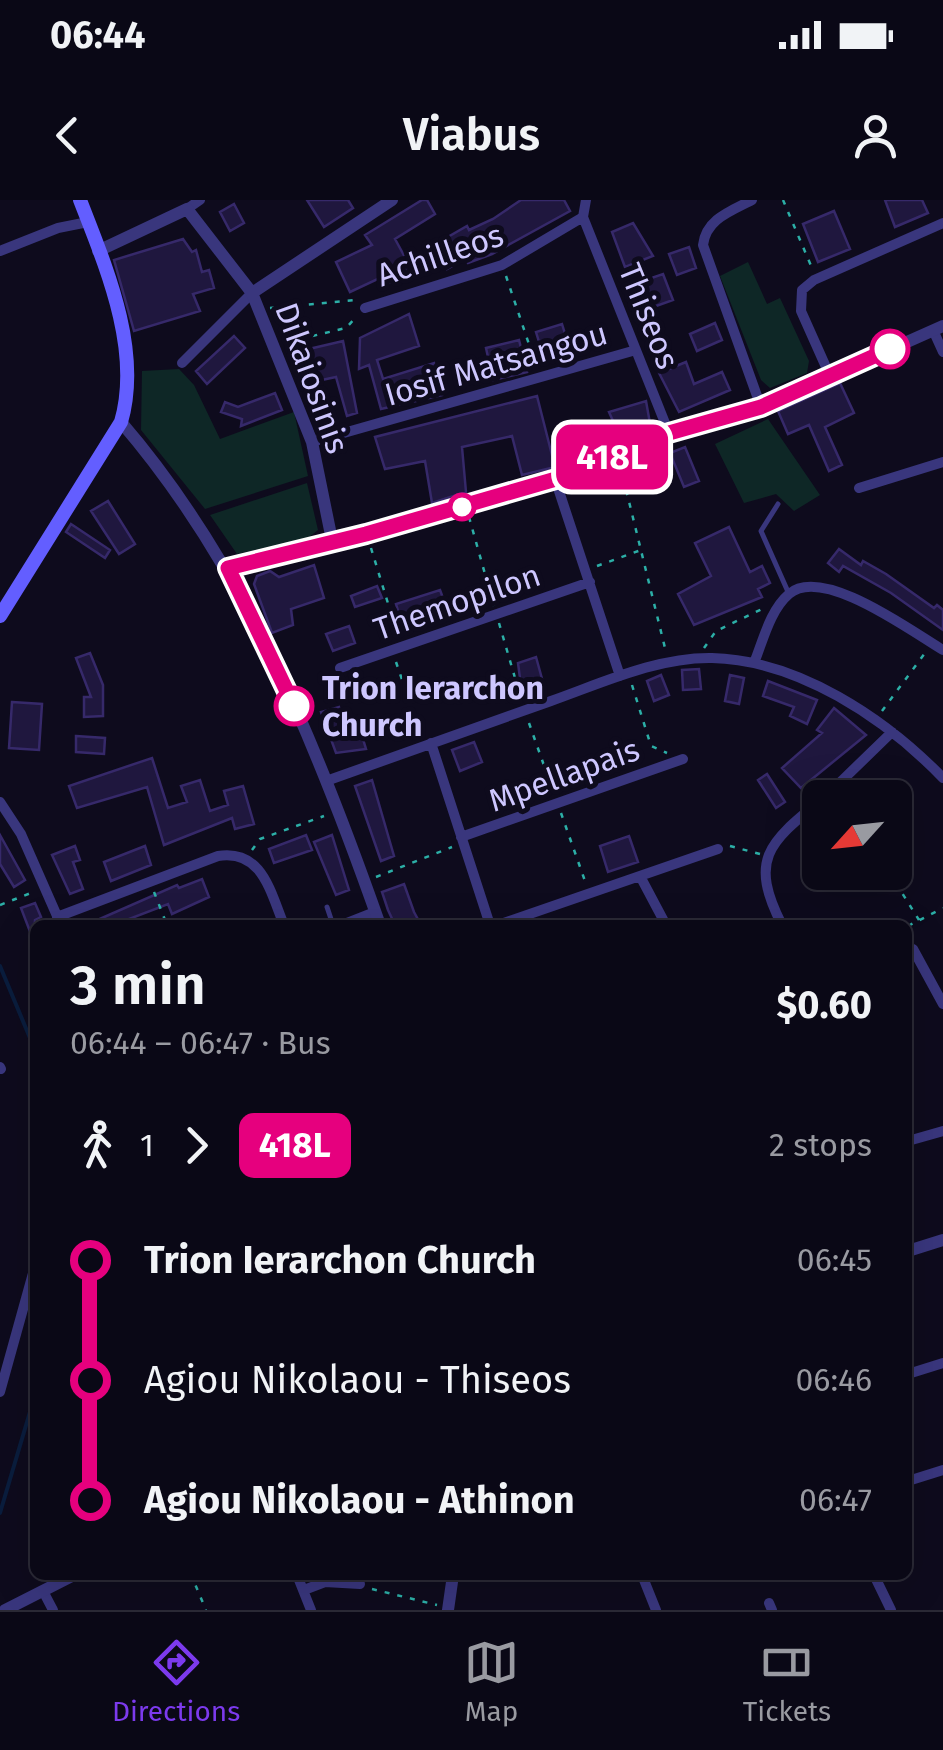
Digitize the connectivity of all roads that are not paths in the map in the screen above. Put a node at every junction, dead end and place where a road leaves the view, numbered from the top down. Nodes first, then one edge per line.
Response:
1 (80, 200) edge
2 (200, 200) edge
3 (392, 200) edge
4 (586, 200) edge
5 (752, 200) edge
6 (370, 206) edge
7 (186, 210) junction
8 (583, 217) junction
9 (88, 222) junction
10 (943, 222) edge
11 (0, 251) edge
12 (98, 251) junction
13 (252, 293) junction
14 (365, 308) road end
15 (938, 328) edge
16 (636, 350) junction
17 (943, 352) edge
18 (182, 363) dead end
19 (830, 376) junction
20 (761, 407) junction
21 (121, 422) junction
22 (669, 433) junction
23 (312, 442) junction
24 (943, 462) edge
25 (556, 479) junction
26 (859, 488) dead end
27 (778, 504) dead end
28 (332, 540) junction
29 (228, 568) junction
30 (588, 576) junction
31 (788, 595) junction
32 (0, 616) edge
33 (940, 647) edge
34 (754, 663) junction
35 (340, 668) dead end
36 (624, 675) junction
37 (892, 732) junction
38 (428, 744) junction
39 (683, 759) road end
40 (943, 778) edge
41 (329, 780) junction
42 (843, 780) edge
43 (0, 802) edge
44 (802, 816) edge
45 (462, 840) junction
46 (718, 848) road end
47 (640, 876) junction
48 (327, 908) dead end
49 (378, 919) edge
50 (59, 920) edge
51 (61, 920) edge
52 (282, 920) edge
53 (331, 920) edge
54 (488, 920) edge
55 (512, 920) edge
56 (663, 920) edge
57 (780, 920) edge
58 (913, 949) dead end
59 (943, 1004) edge
60 (943, 1131) edge
61 (912, 1140) edge
62 (943, 1240) edge
63 (912, 1250) edge
64 (30, 1284) edge
65 (943, 1363) edge
66 (912, 1373) edge
67 (0, 1392) edge
68 (943, 1470) edge
69 (912, 1481) edge
70 (64, 1580) edge
71 (299, 1580) edge
72 (452, 1580) edge
73 (644, 1580) edge
74 (876, 1580) edge
75 (360, 1584) road end
76 (304, 1590) junction
77 (43, 1591) junction
78 (448, 1609) edge
79 (5, 1610) edge
80 (53, 1610) edge
81 (311, 1610) edge
82 (656, 1610) edge
83 (891, 1610) edge

1 - 9 main road
2 - 7 street
3 - 6 street
4 - 8 street
5 - 20 street
6 - 13 street
7 - 12 street
7 - 13 street, Dikaiosinis
8 - 14 street, Achilleos
8 - 16 street, Thiseos
9 - 11 street
9 - 12 main road
10 - 19 street
12 - 21 main road
13 - 18 street
13 - 23 street, Dikaiosinis
15 - 17 street
15 - 19 street
16 - 22 street, Thiseos
16 - 23 street, Iosif Matsangou
19 - 20 street
20 - 22 street
21 - 29 street
21 - 32 main road
22 - 25 street
23 - 28 street, Dikaiosinis
24 - 26 street
25 - 28 street
25 - 30 street
27 - 31 lane
28 - 29 street
29 - 41 street
30 - 35 street, Themopilon
30 - 36 street
31 - 33 street
31 - 34 street
34 - 36 street
34 - 37 street
36 - 38 street
37 - 40 street
37 - 42 street
38 - 41 street
38 - 45 street
39 - 45 street, Mpellapais
41 - 49 street
43 - 50 street
44 - 57 street
45 - 54 street
46 - 47 street
47 - 55 street
47 - 56 street
48 - 53 lane
51 - 52 street
58 - 59 street
60 - 61 street
62 - 63 street
64 - 67 street
65 - 66 street
68 - 69 street
70 - 77 street
71 - 76 street
72 - 78 street
73 - 82 street
74 - 83 street
75 - 76 street
76 - 81 street
77 - 79 street
77 - 80 street

